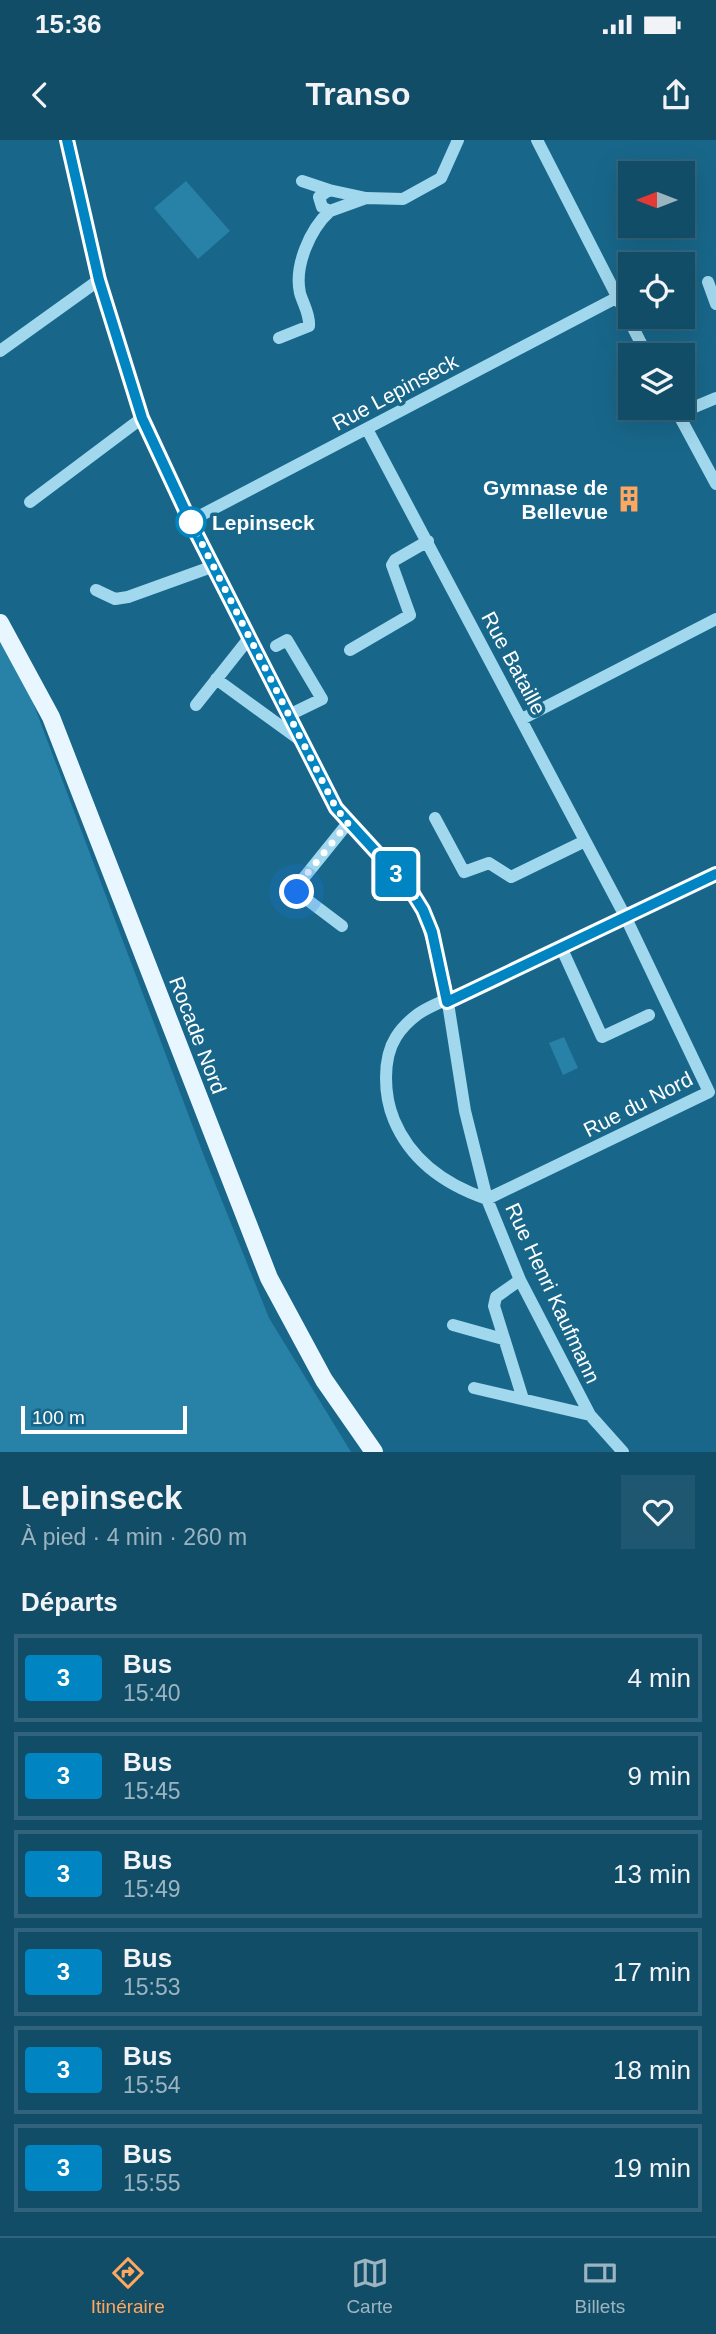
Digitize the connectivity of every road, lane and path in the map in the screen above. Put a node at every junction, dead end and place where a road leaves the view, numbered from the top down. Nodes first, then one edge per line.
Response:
1 (67, 140) edge
2 (457, 140) edge
3 (537, 140) edge
4 (302, 181) dead end
5 (329, 190) junction
6 (366, 198) junction
7 (330, 211) junction
8 (99, 280) junction
9 (708, 282) dead end
10 (618, 297) joint
11 (716, 304) edge
12 (279, 338) dead end
13 (0, 351) edge
14 (716, 398) edge
15 (695, 405) edge
16 (142, 418) junction
17 (681, 420) edge
18 (368, 429) junction
19 (716, 484) edge
20 (30, 502) dead end
21 (190, 521) junction
22 (428, 541) junction
23 (214, 566) junction
24 (96, 590) dead end
25 (716, 618) edge
26 (0, 623) edge
27 (250, 637) junction
28 (276, 646) dead end
29 (350, 650) dead end
30 (216, 679) junction
31 (196, 705) dead end
32 (289, 715) junction
33 (522, 719) junction
34 (303, 743) junction
35 (435, 818) dead end
36 (348, 823) junction
37 (585, 841) junction
38 (716, 874) edge
39 (625, 916) junction
40 (342, 926) dead end
41 (561, 947) junction
42 (447, 1002) junction
43 (649, 1015) dead end
44 (487, 1199) junction
45 (520, 1280) junction
46 (453, 1325) dead end
47 (503, 1339) junction
48 (474, 1388) dead end
49 (523, 1399) junction
50 (590, 1415) junction
51 (374, 1452) edge
52 (623, 1452) edge

1 - 8 street, Rue Henri Kaufmann
2 - 6 street
3 - 10 street
4 - 5 street
5 - 6 street
5 - 7 street
6 - 7 street
7 - 12 street
8 - 13 street
8 - 16 street, Rue Henri Kaufmann
9 - 11 street
10 - 18 street, Rue Lepinseck
14 - 15 street
16 - 20 street
16 - 21 street, Rue Henri Kaufmann
17 - 19 street
18 - 21 street, Rue Lepinseck
18 - 22 street, Rue Bataille
21 - 23 street, Rue Henri Kaufmann
22 - 29 street
22 - 33 street, Rue Bataille
23 - 24 street
23 - 27 street, Rue Henri Kaufmann
25 - 33 street
26 - 51 main road, Rocade Nord
27 - 30 street
27 - 32 street, Rue Henri Kaufmann
28 - 32 street
30 - 31 street
30 - 34 street
32 - 34 street, Rue Henri Kaufmann
33 - 37 street, Rue Bataille
34 - 36 street, Rue Henri Kaufmann
35 - 37 street
36 - 40 street
36 - 42 street, Rue Henri Kaufmann
37 - 39 street, Rue Bataille
38 - 39 street
39 - 41 street
39 - 44 street, Rue du Nord
41 - 42 street
41 - 43 street
42 - 44 street, Rue Henri Kaufmann
42 - 44 street
44 - 45 street, Rue Henri Kaufmann
45 - 47 street
45 - 50 street, Rue Henri Kaufmann
46 - 47 street
47 - 49 street
48 - 49 street
49 - 50 street
50 - 52 street, Rue Henri Kaufmann

